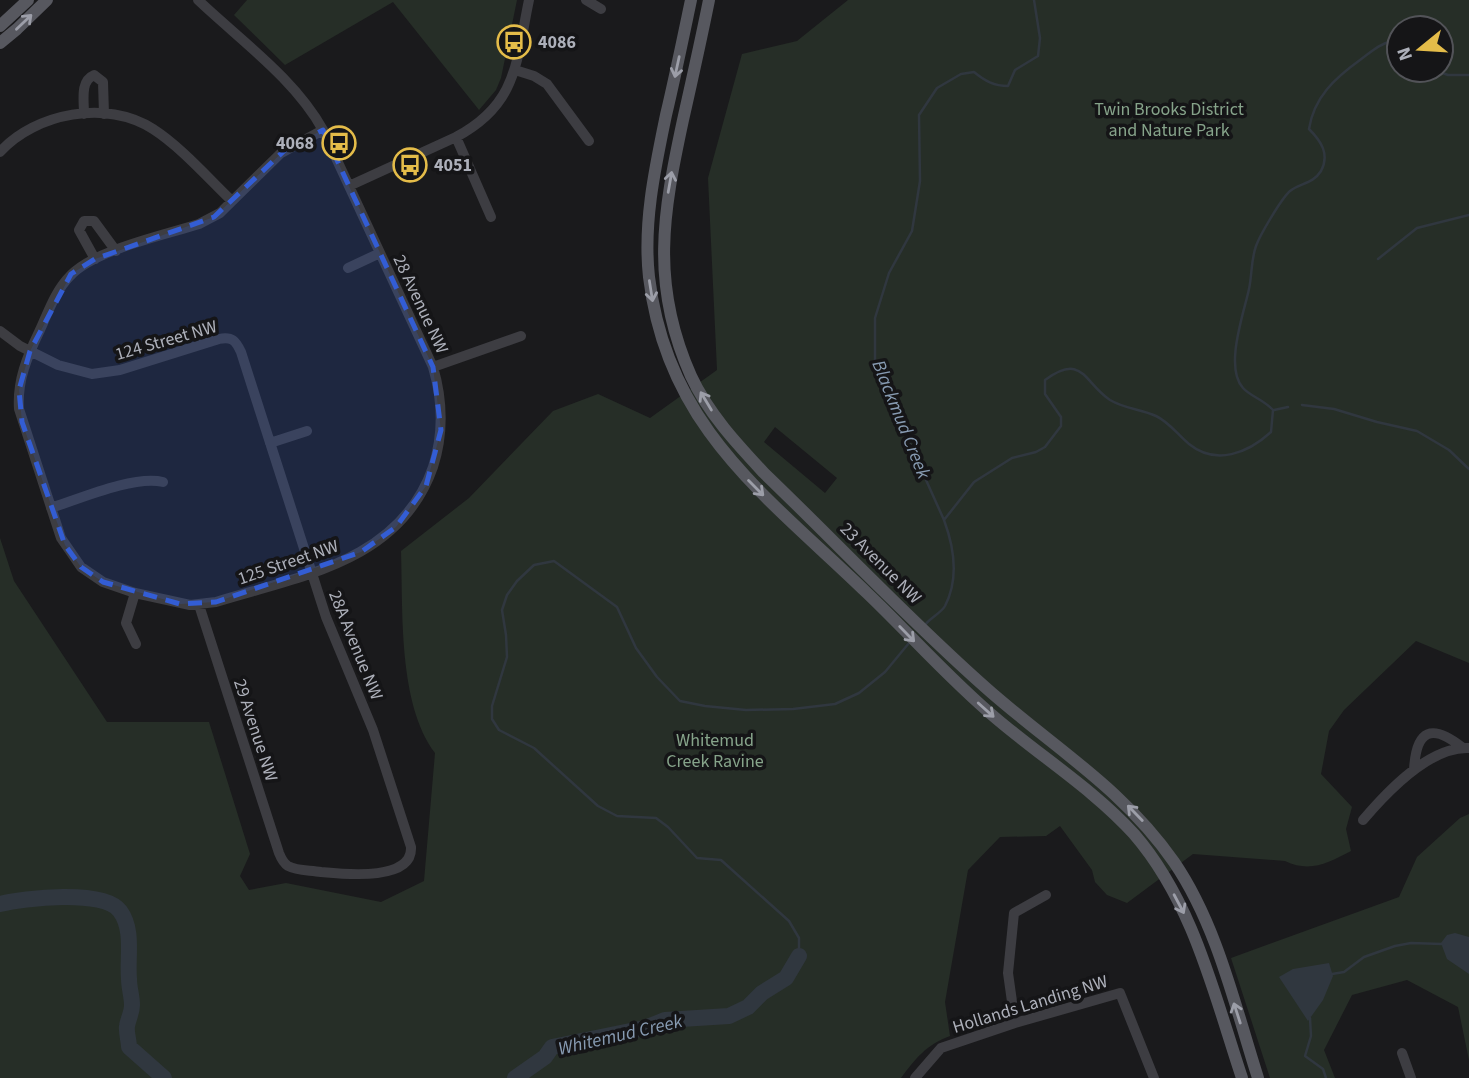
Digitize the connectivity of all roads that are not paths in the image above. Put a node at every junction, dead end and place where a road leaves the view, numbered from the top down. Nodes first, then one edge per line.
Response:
1 (28, 0) edge
2 (47, 0) edge
3 (198, 0) edge
4 (529, 0) edge
5 (586, 0) edge
6 (691, 0) edge
7 (709, 0) edge
8 (601, 9) dead end
9 (0, 26) edge
10 (0, 43) edge
11 (515, 70) junction
12 (84, 114) junction
13 (104, 114) junction
14 (323, 130) junction
15 (456, 137) junction
16 (589, 141) dead end
17 (0, 152) edge
18 (349, 186) junction
19 (232, 201) junction
20 (491, 216) dead end
21 (116, 251) junction
22 (380, 253) junction
23 (95, 258) junction
24 (348, 268) dead end
25 (0, 331) edge
26 (521, 336) dead end
27 (232, 339) joint
28 (30, 351) junction
29 (433, 367) junction
30 (441, 430) joint
31 (307, 431) dead end
32 (270, 443) junction
33 (163, 482) dead end
34 (51, 509) junction
35 (312, 572) junction
36 (135, 593) junction
37 (882, 598) junction
38 (199, 606) junction
39 (136, 644) dead end
40 (1466, 748) edge
41 (1414, 770) junction
42 (1363, 820) dead end
43 (285, 863) joint
44 (1046, 895) dead end
45 (1015, 1023) junction
46 (1402, 1053) dead end
47 (915, 1078) edge
48 (1154, 1078) edge
49 (1242, 1078) edge
50 (1258, 1078) edge
51 (1411, 1078) edge

1 - 9 main road
10 -> 2 main road
3 - 14 street, 28 Avenue NW
4 - 11 street
5 - 8 street
6 -> 37 main road, 23 Avenue NW
37 -> 7 main road, 23 Avenue NW
11 - 15 street
11 - 16 street
12 - 13 street
12 - 13 street
12 - 17 street
13 - 19 street
14 - 18 street, 28 Avenue NW
14 - 19 street
15 - 18 street
15 - 20 street
18 - 22 street, 28 Avenue NW
19 - 21 street
21 - 23 street
21 - 23 street
22 - 24 street, 28 Avenue NW
22 - 29 street, 28 Avenue NW
23 - 28 street
25 - 28 street, 124 Street NW
26 - 29 street, 28 Avenue NW
27 - 28 street, 124 Street NW
27 - 32 street, 28A Avenue NW
28 - 34 street
29 - 30 street, 28 Avenue NW
30 - 35 street, 125 Street NW
31 - 32 street
32 - 35 street, 28A Avenue NW
33 - 34 street
34 - 36 street, 125 Street NW
35 - 38 street, 125 Street NW
35 - 43 street, 28A Avenue NW
36 - 38 street, 125 Street NW
36 - 39 street
37 -> 49 main road, 23 Avenue NW
50 -> 37 main road, 23 Avenue NW
38 - 43 street, 29 Avenue NW
40 - 41 street
40 - 41 street
41 - 42 street
44 - 45 street
45 - 47 street, Hollands Landing NW
45 - 48 street, Hollands Landing NW
46 - 51 street

